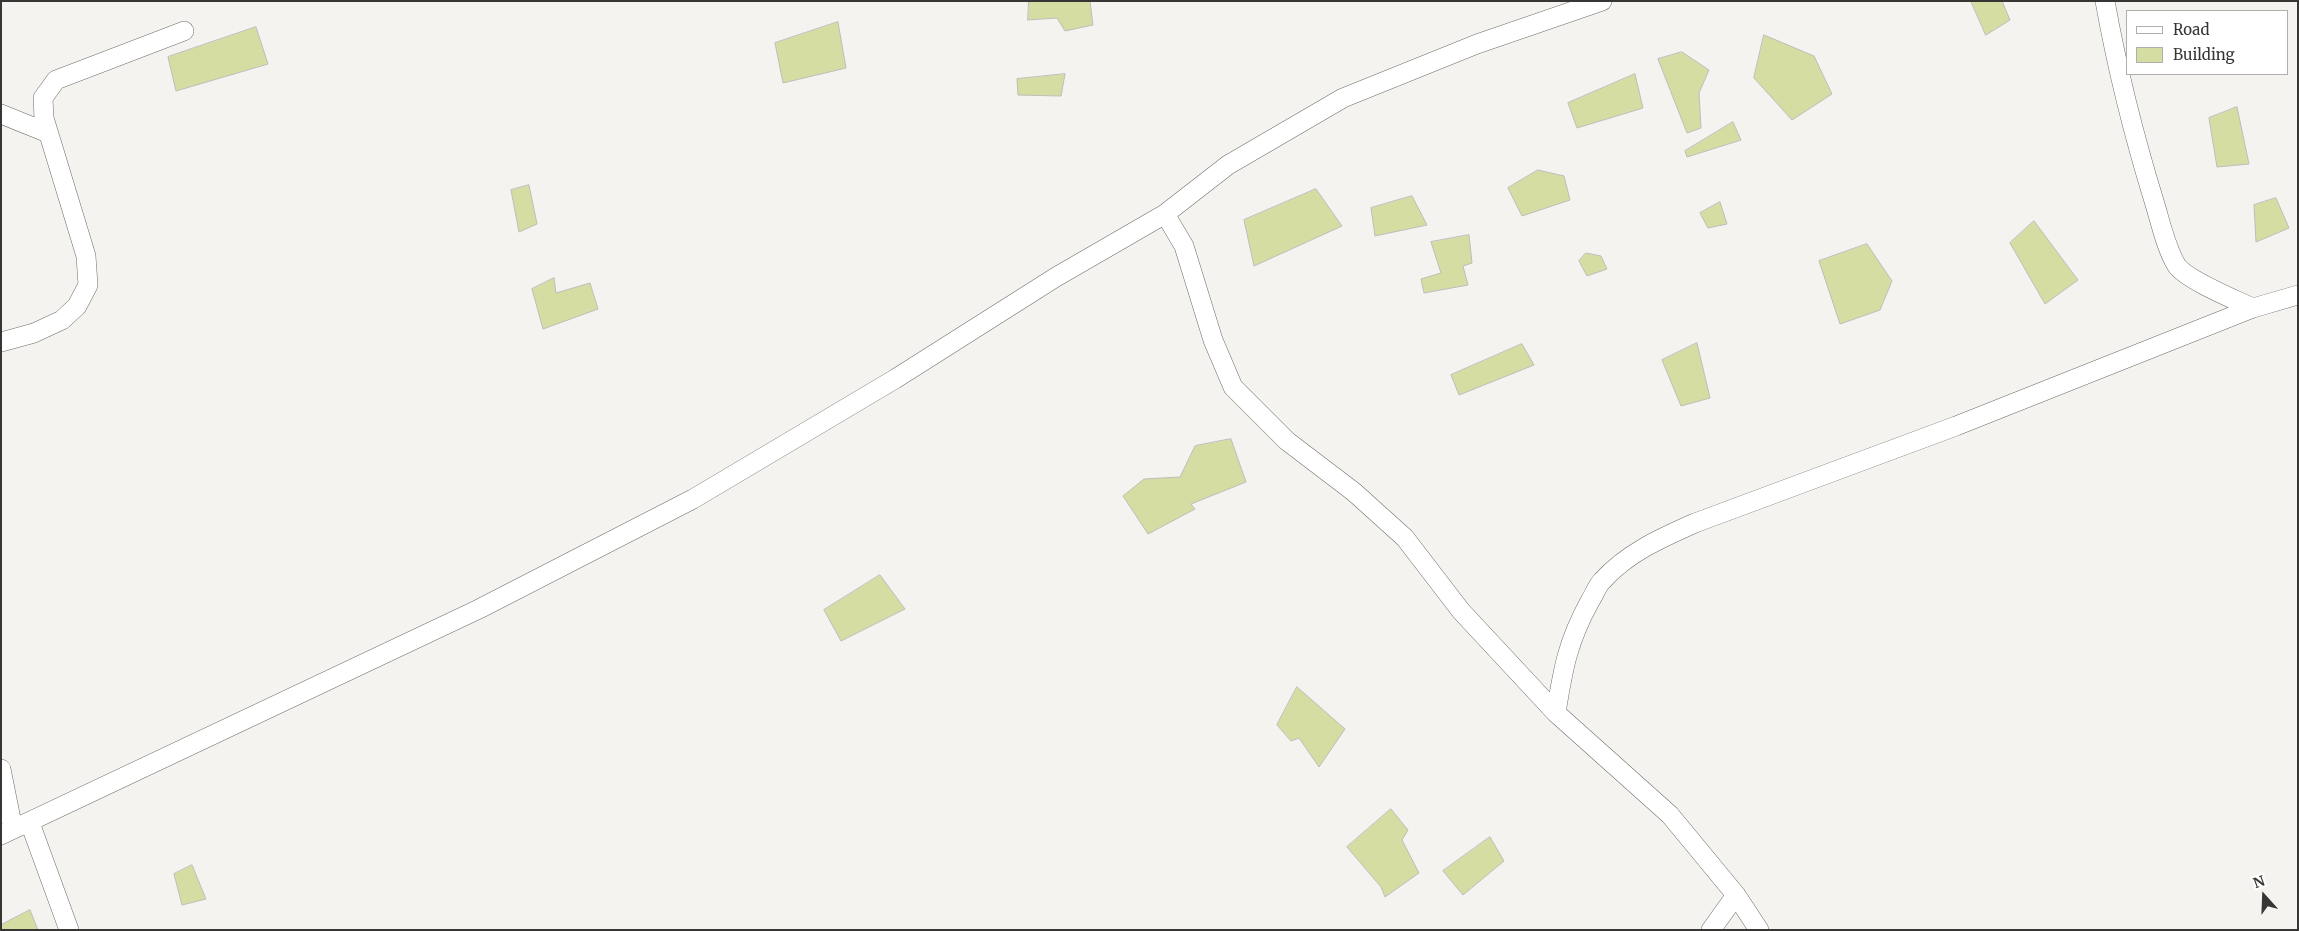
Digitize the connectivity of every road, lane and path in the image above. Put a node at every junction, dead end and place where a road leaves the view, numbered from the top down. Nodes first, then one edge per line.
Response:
1 (1602, 1) edge
2 (2106, 1) edge
3 (184, 31) dead end
4 (1, 114) edge
5 (48, 132) junction
6 (1165, 214) junction
7 (2298, 296) edge
8 (2253, 308) junction
9 (1, 342) edge
10 (1556, 713) junction
11 (1, 769) edge
12 (15, 829) edge
13 (1736, 895) junction
14 (69, 930) edge
15 (1711, 930) edge
16 (1759, 930) edge

1 - 6 street
2 - 8 street
3 - 5 street
4 - 5 street
5 - 9 street
6 - 10 street
6 - 12 street
7 - 8 street
8 - 10 street
10 - 13 street
11 - 12 street
12 - 14 street
13 - 15 street
13 - 16 street

